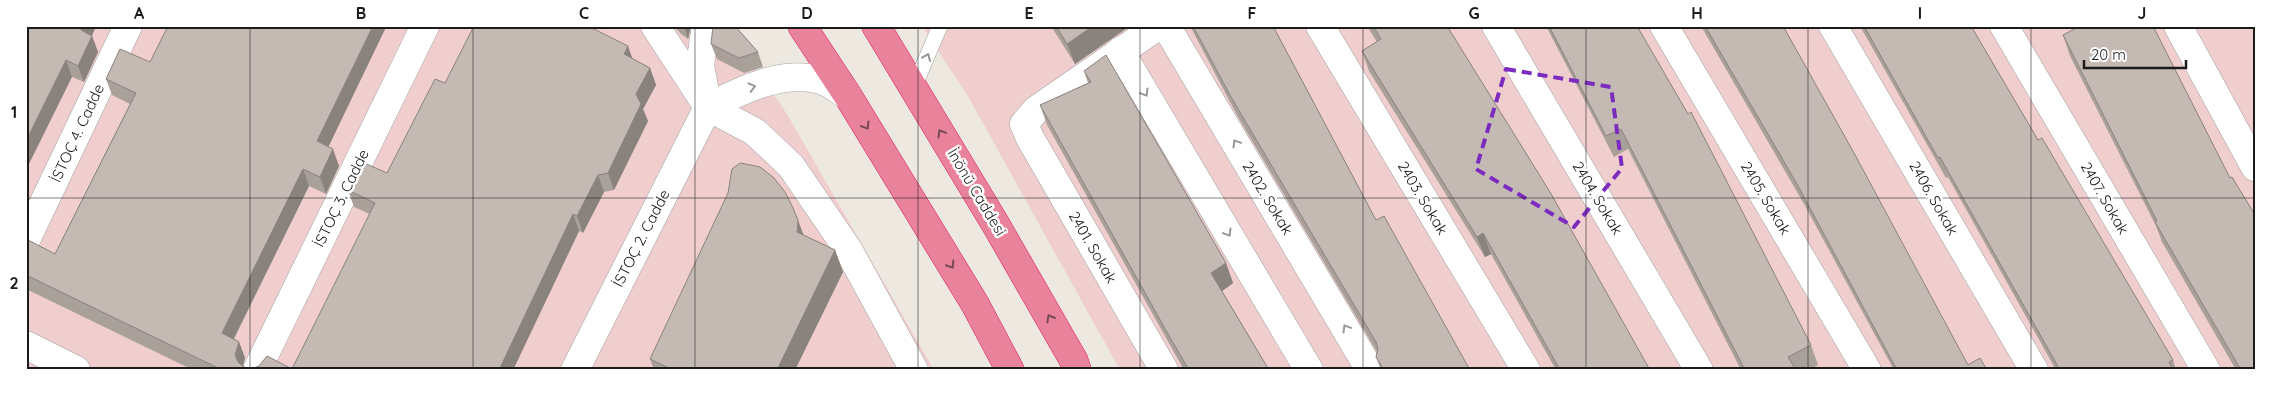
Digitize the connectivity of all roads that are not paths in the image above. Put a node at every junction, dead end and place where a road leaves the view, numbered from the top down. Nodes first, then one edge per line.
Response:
1 (128, 26) edge
2 (425, 26) edge
3 (654, 26) edge
4 (706, 26) edge
5 (802, 26) edge
6 (876, 26) edge
7 (940, 26) edge
8 (1158, 26) edge
9 (1166, 26) edge
10 (1320, 26) edge
11 (1496, 26) edge
12 (1664, 26) edge
13 (1833, 26) edge
14 (2004, 26) edge
15 (2178, 26) edge
16 (1120, 51) junction
17 (914, 87) junction
18 (848, 96) junction
19 (708, 106) junction
20 (2255, 167) edge
21 (26, 240) edge
22 (26, 345) edge
23 (1078, 367) edge
24 (76, 370) edge
25 (257, 370) edge
26 (575, 370) edge
27 (914, 370) edge
28 (1010, 370) edge
29 (1164, 370) edge
30 (1309, 370) edge
31 (1370, 370) edge
32 (1526, 370) edge
33 (1699, 370) edge
34 (1867, 370) edge
35 (2034, 370) edge
36 (2206, 370) edge

1 - 21 street, İSTOÇ 4. Cadde
2 - 25 street, İSTOÇ 3. Cadde
3 - 19 street
4 - 19 street
5 - 18 highway
6 - 17 highway, İnönü Caddesi
17 -> 7 lane
8 - 16 street
31 -> 9 street, 2402. Sokak
10 - 32 street, 2403. Sokak
11 - 33 street, 2404. Sokak
12 - 34 street, 2405. Sokak
13 - 35 street, 2406. Sokak
14 - 36 street, 2407. Sokak
15 - 20 street
16 - 29 street, 2401. Sokak
16 -> 30 street
23 -> 17 highway, İnönü Caddesi
19 -> 18 street
18 -> 28 highway
19 - 26 street, İSTOÇ 2. Cadde
19 - 27 street
22 - 24 street

